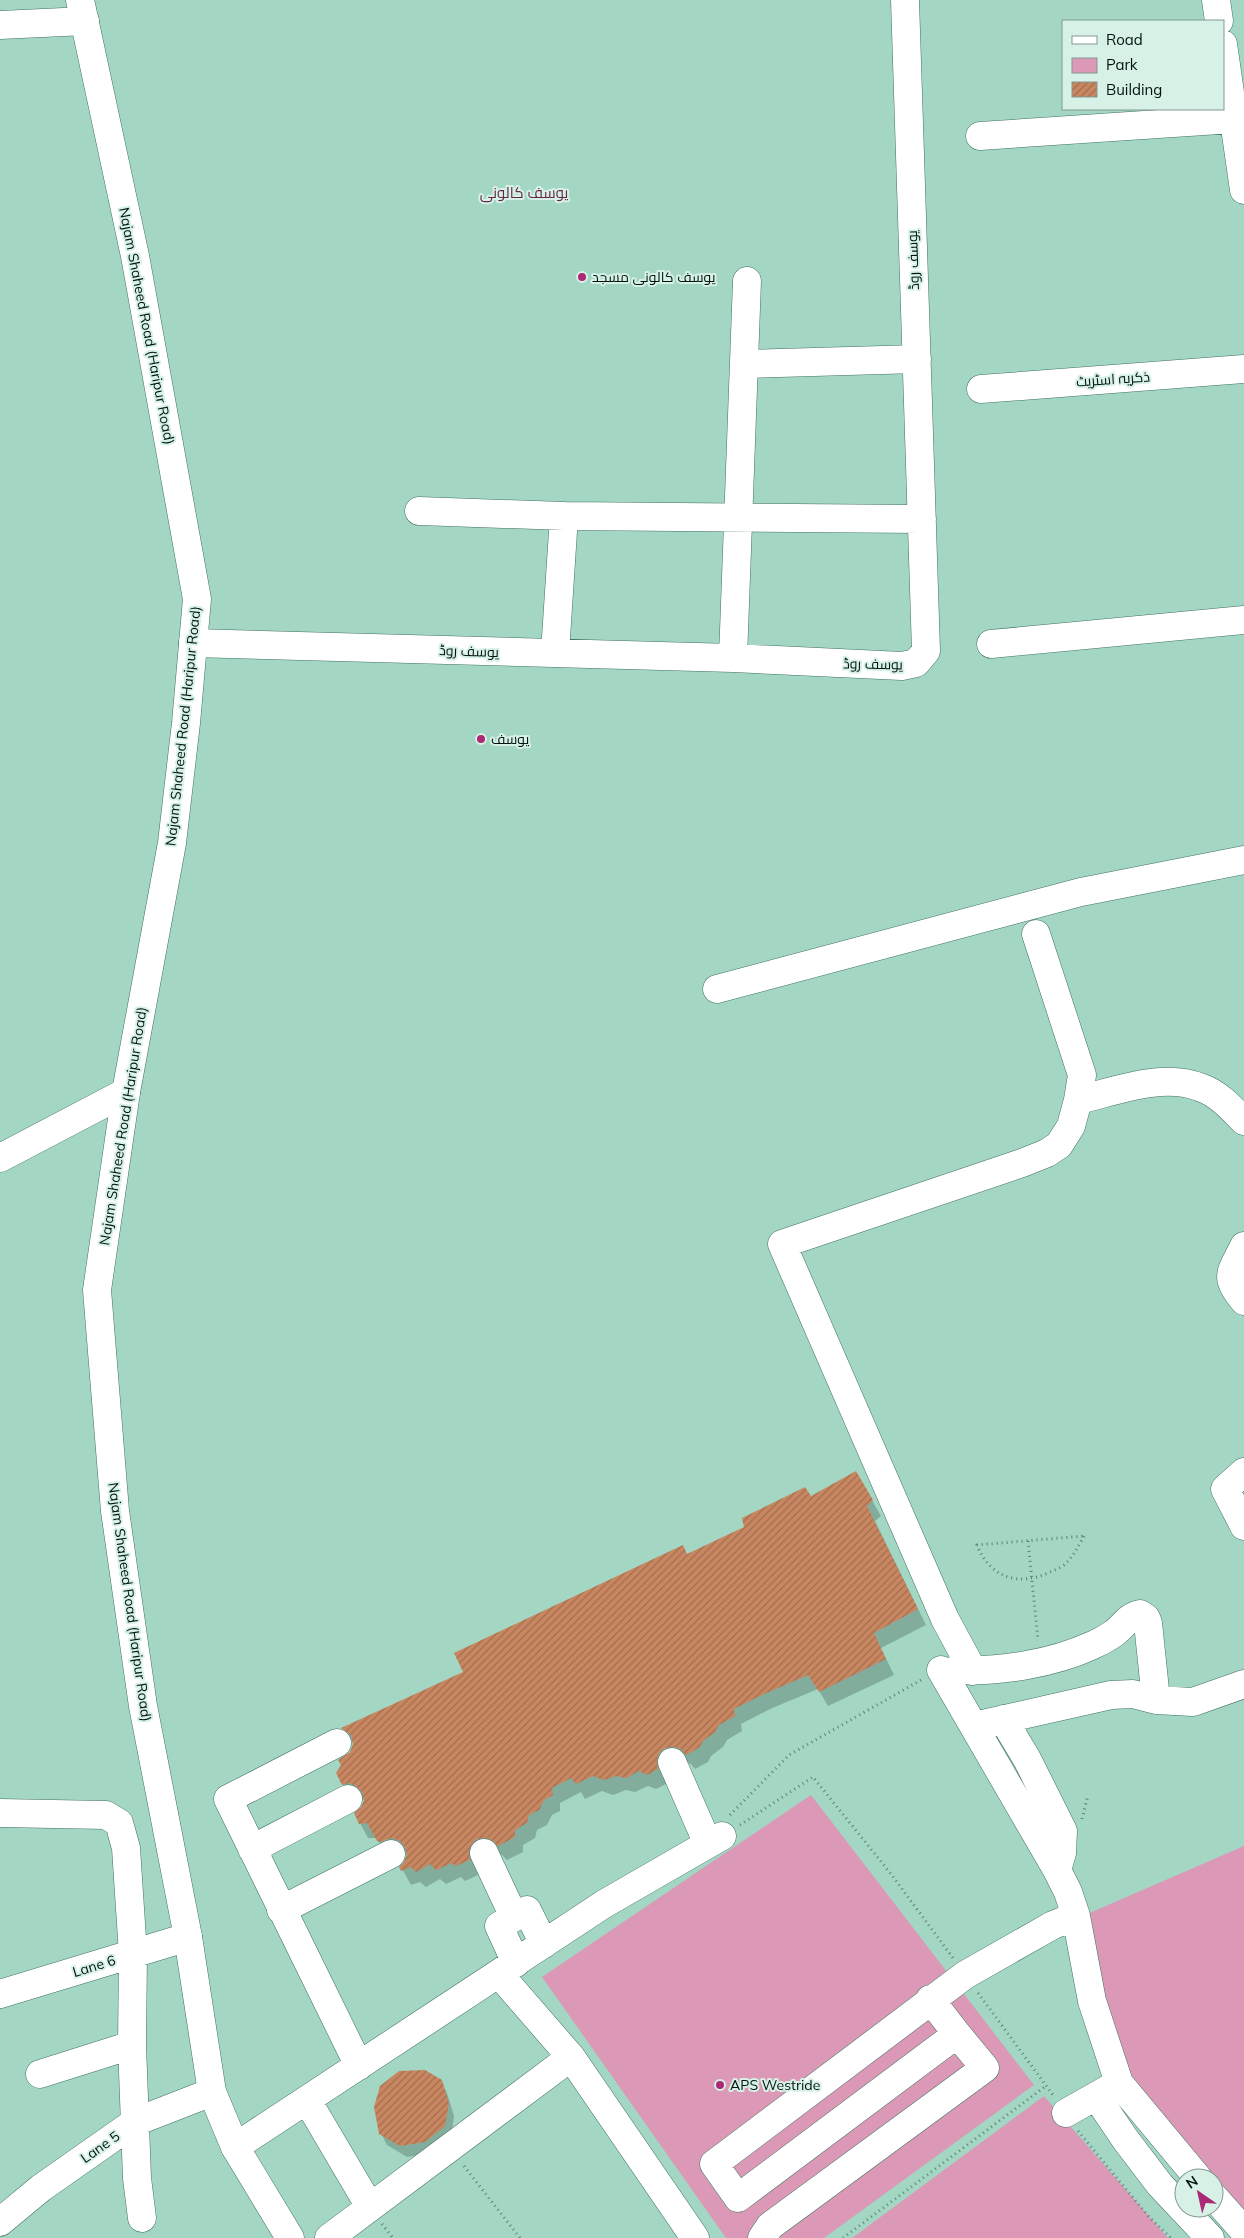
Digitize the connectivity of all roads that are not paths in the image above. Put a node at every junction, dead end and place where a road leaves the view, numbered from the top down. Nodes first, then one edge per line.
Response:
1 (905, 0) edge
2 (1216, 0) edge
3 (82, 10) edge
4 (1219, 20) edge
5 (0, 25) edge
6 (1224, 51) edge
7 (1234, 119) junction
8 (980, 136) dead end
9 (1244, 190) edge
10 (747, 281) dead end
11 (917, 359) junction
12 (744, 364) junction
13 (1244, 369) edge
14 (981, 389) dead end
15 (419, 510) dead end
16 (564, 516) junction
17 (738, 518) junction
18 (922, 519) junction
19 (1244, 620) edge
20 (193, 643) junction
21 (991, 644) dead end
22 (555, 653) junction
23 (733, 658) junction
24 (1244, 860) edge
25 (1036, 934) dead end
26 (717, 989) dead end
27 (126, 1092) junction
28 (1078, 1100) junction
29 (1244, 1122) edge
30 (0, 1158) edge
31 (1244, 1246) edge
32 (1244, 1301) edge
33 (1244, 1472) edge
34 (1244, 1526) edge
35 (973, 1671) junction
36 (1244, 1684) edge
37 (1156, 1700) junction
38 (1003, 1719) junction
39 (974, 1726) junction
40 (337, 1743) dead end
41 (672, 1762) dead end
42 (348, 1800) dead end
43 (1, 1811) edge
44 (252, 1849) junction
45 (484, 1853) dead end
46 (391, 1854) dead end
47 (1057, 1870) junction
48 (281, 1910) junction
49 (1076, 1916) junction
50 (514, 1917) junction
51 (188, 1937) junction
52 (544, 1944) junction
53 (133, 1954) junction
54 (508, 1968) junction
55 (0, 1994) edge
56 (930, 1999) junction
57 (957, 2034) junction
58 (132, 2045) junction
59 (571, 2057) junction
60 (359, 2066) junction
61 (40, 2074) dead end
62 (1119, 2082) junction
63 (212, 2092) junction
64 (1096, 2096) junction
65 (307, 2100) junction
66 (1066, 2113) dead end
67 (135, 2122) junction
68 (235, 2148) junction
69 (1190, 2168) edge
70 (738, 2198) junction
71 (370, 2207) junction
72 (1224, 2208) edge
73 (142, 2218) dead end
74 (0, 2222) edge
75 (1244, 2231) edge
76 (282, 2235) edge
77 (764, 2235) edge
78 (329, 2238) edge
79 (695, 2238) edge
80 (1210, 2238) edge

1 - 11 street, یوسف روڈ
2 - 4 street
3 - 5 street
3 - 20 street, Najam Shaheed Road (Haripur Road)
6 - 7 street
7 - 8 street
7 - 9 street
10 - 12 street
11 - 12 street
11 - 18 street, یوسف روڈ
12 - 17 street
13 - 14 street, ذکریہ اسٹریٹ
15 - 16 street
16 - 17 street
16 - 22 street
17 - 18 street
17 - 23 street
18 - 23 street, یوسف روڈ
19 - 21 street
20 - 22 street, یوسف روڈ
20 - 27 street, Najam Shaheed Road (Haripur Road)
22 - 23 street, یوسف روڈ
24 - 26 street
25 - 28 street
27 - 30 street
27 - 51 street, Najam Shaheed Road (Haripur Road)
28 - 29 street
28 - 35 street
31 - 32 street
33 - 34 street
35 - 37 street
35 - 39 street
36 - 37 street
37 - 38 street
38 - 39 street
38 - 47 street
39 - 47 street
40 - 44 street
41 - 52 street
42 - 44 street
43 - 53 street
44 - 48 street
45 - 50 street
46 - 48 street
47 - 49 street
48 - 60 street
49 - 56 street
49 - 62 street
50 - 52 street
50 - 54 street
51 - 53 street, Lane 6
51 - 63 street, Najam Shaheed Road (Haripur Road)
52 - 54 street
53 - 55 street, Lane 6
53 - 58 street
54 - 59 street
54 - 60 street
56 - 57 street
56 - 70 street
57 - 70 street
57 - 77 street
58 - 61 street
58 - 67 street
59 - 71 street
59 - 79 street
60 - 65 street
62 - 64 street
62 - 69 street
63 - 67 street, Lane 5
63 - 68 street, Najam Shaheed Road (Haripur Road)
64 - 66 street
64 - 80 street
65 - 68 street
65 - 71 street
67 - 73 street
67 - 74 street, Lane 5
68 - 76 street, Najam Shaheed Road (Haripur Road)
70 - 77 street
71 - 78 street
72 - 75 street

